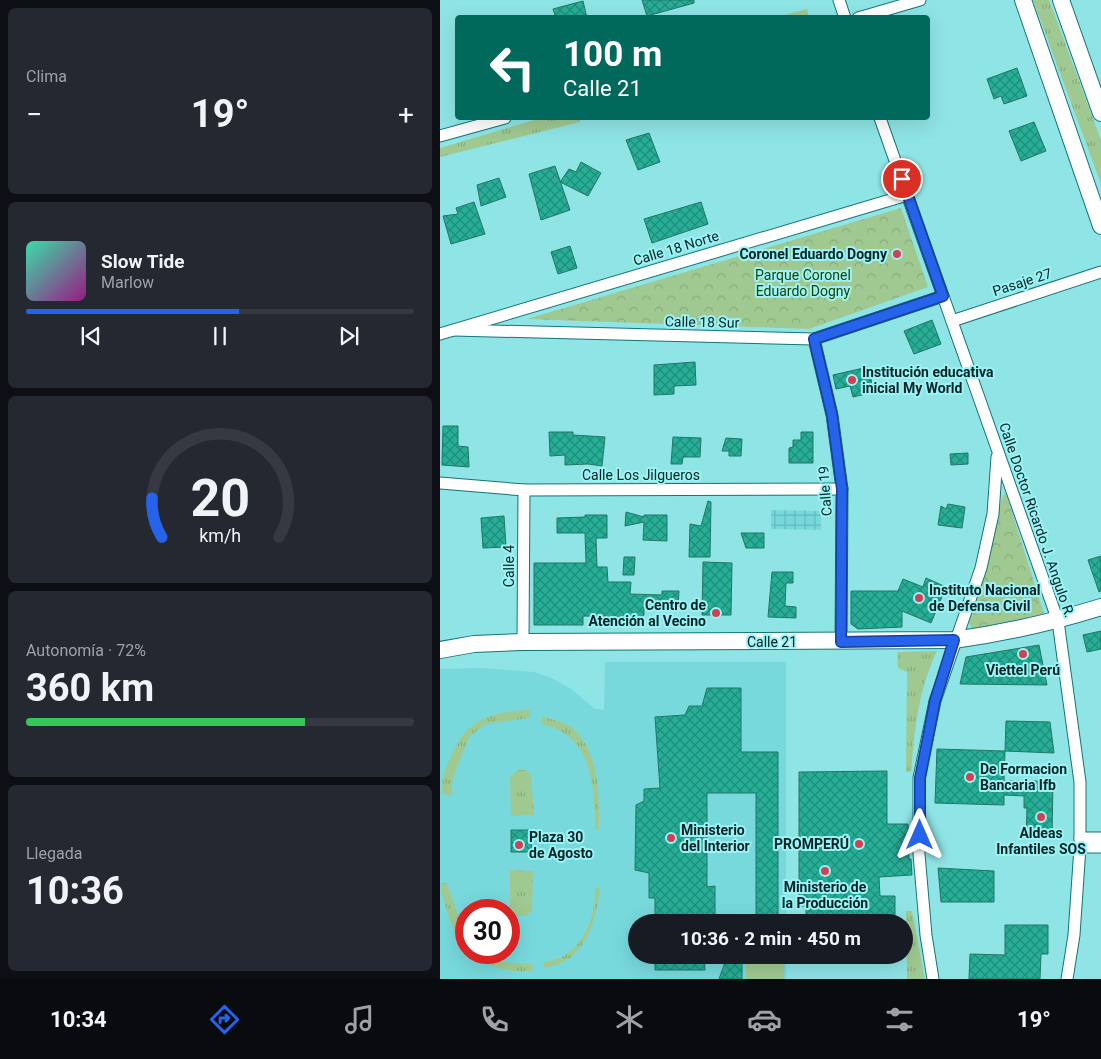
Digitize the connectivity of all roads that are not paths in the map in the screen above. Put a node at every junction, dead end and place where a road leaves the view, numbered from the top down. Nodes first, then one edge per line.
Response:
1 (839, 0) edge
2 (920, 0) edge
3 (1023, 0) edge
4 (1061, 0) edge
5 (844, 15) edge
6 (868, 15) edge
7 (1098, 94) edge
8 (1101, 113) edge
9 (498, 120) edge
10 (881, 120) edge
11 (440, 136) edge
12 (1085, 181) junction
13 (907, 195) junction
14 (1101, 195) edge
15 (1101, 226) edge
16 (1101, 272) edge
17 (943, 296) junction
18 (952, 321) junction
19 (454, 330) junction
20 (440, 334) edge
21 (814, 339) junction
22 (998, 451) junction
23 (440, 483) edge
24 (842, 489) junction
25 (524, 490) junction
26 (1101, 607) edge
27 (1058, 621) junction
28 (954, 640) junction
29 (523, 642) junction
30 (841, 642) junction
31 (440, 650) edge
32 (1101, 838) edge
33 (1080, 842) junction
34 (1101, 847) edge
35 (933, 979) edge
36 (1067, 979) edge

1 - 5 street
2 - 6 street
3 - 12 street
4 - 7 street
7 - 8 street
9 - 11 street
10 - 13 street, Calle Doctor Ricardo J. Angulo R.
12 - 14 street
12 - 15 street
13 - 17 street, Calle Doctor Ricardo J. Angulo R.
13 - 19 street, Calle 18 Norte
16 - 18 street, Pasaje 27
17 - 18 street, Calle Doctor Ricardo J. Angulo R.
17 - 21 street, Calle 18 Sur
18 - 22 street, Calle Doctor Ricardo J. Angulo R.
19 - 20 street, Calle 18 Norte
19 - 21 street, Calle 18 Sur
21 - 24 street, Calle 19
22 - 27 street, Calle Doctor Ricardo J. Angulo R.
22 - 28 street
23 - 25 street, Calle Los Jilgueros
24 - 25 street, Calle Los Jilgueros
24 - 30 street, Calle 19
25 - 29 street, Calle 4
26 - 27 street, Calle 21
27 - 28 street, Calle 21
27 - 33 street, Calle Doctor Ricardo J. Angulo R.
28 - 30 street, Calle 21
28 - 35 street
29 - 30 street, Calle 21
29 - 31 street, Calle 21
32 - 33 street
33 - 34 street
33 - 36 street, Calle Doctor Ricardo J. Angulo R.

